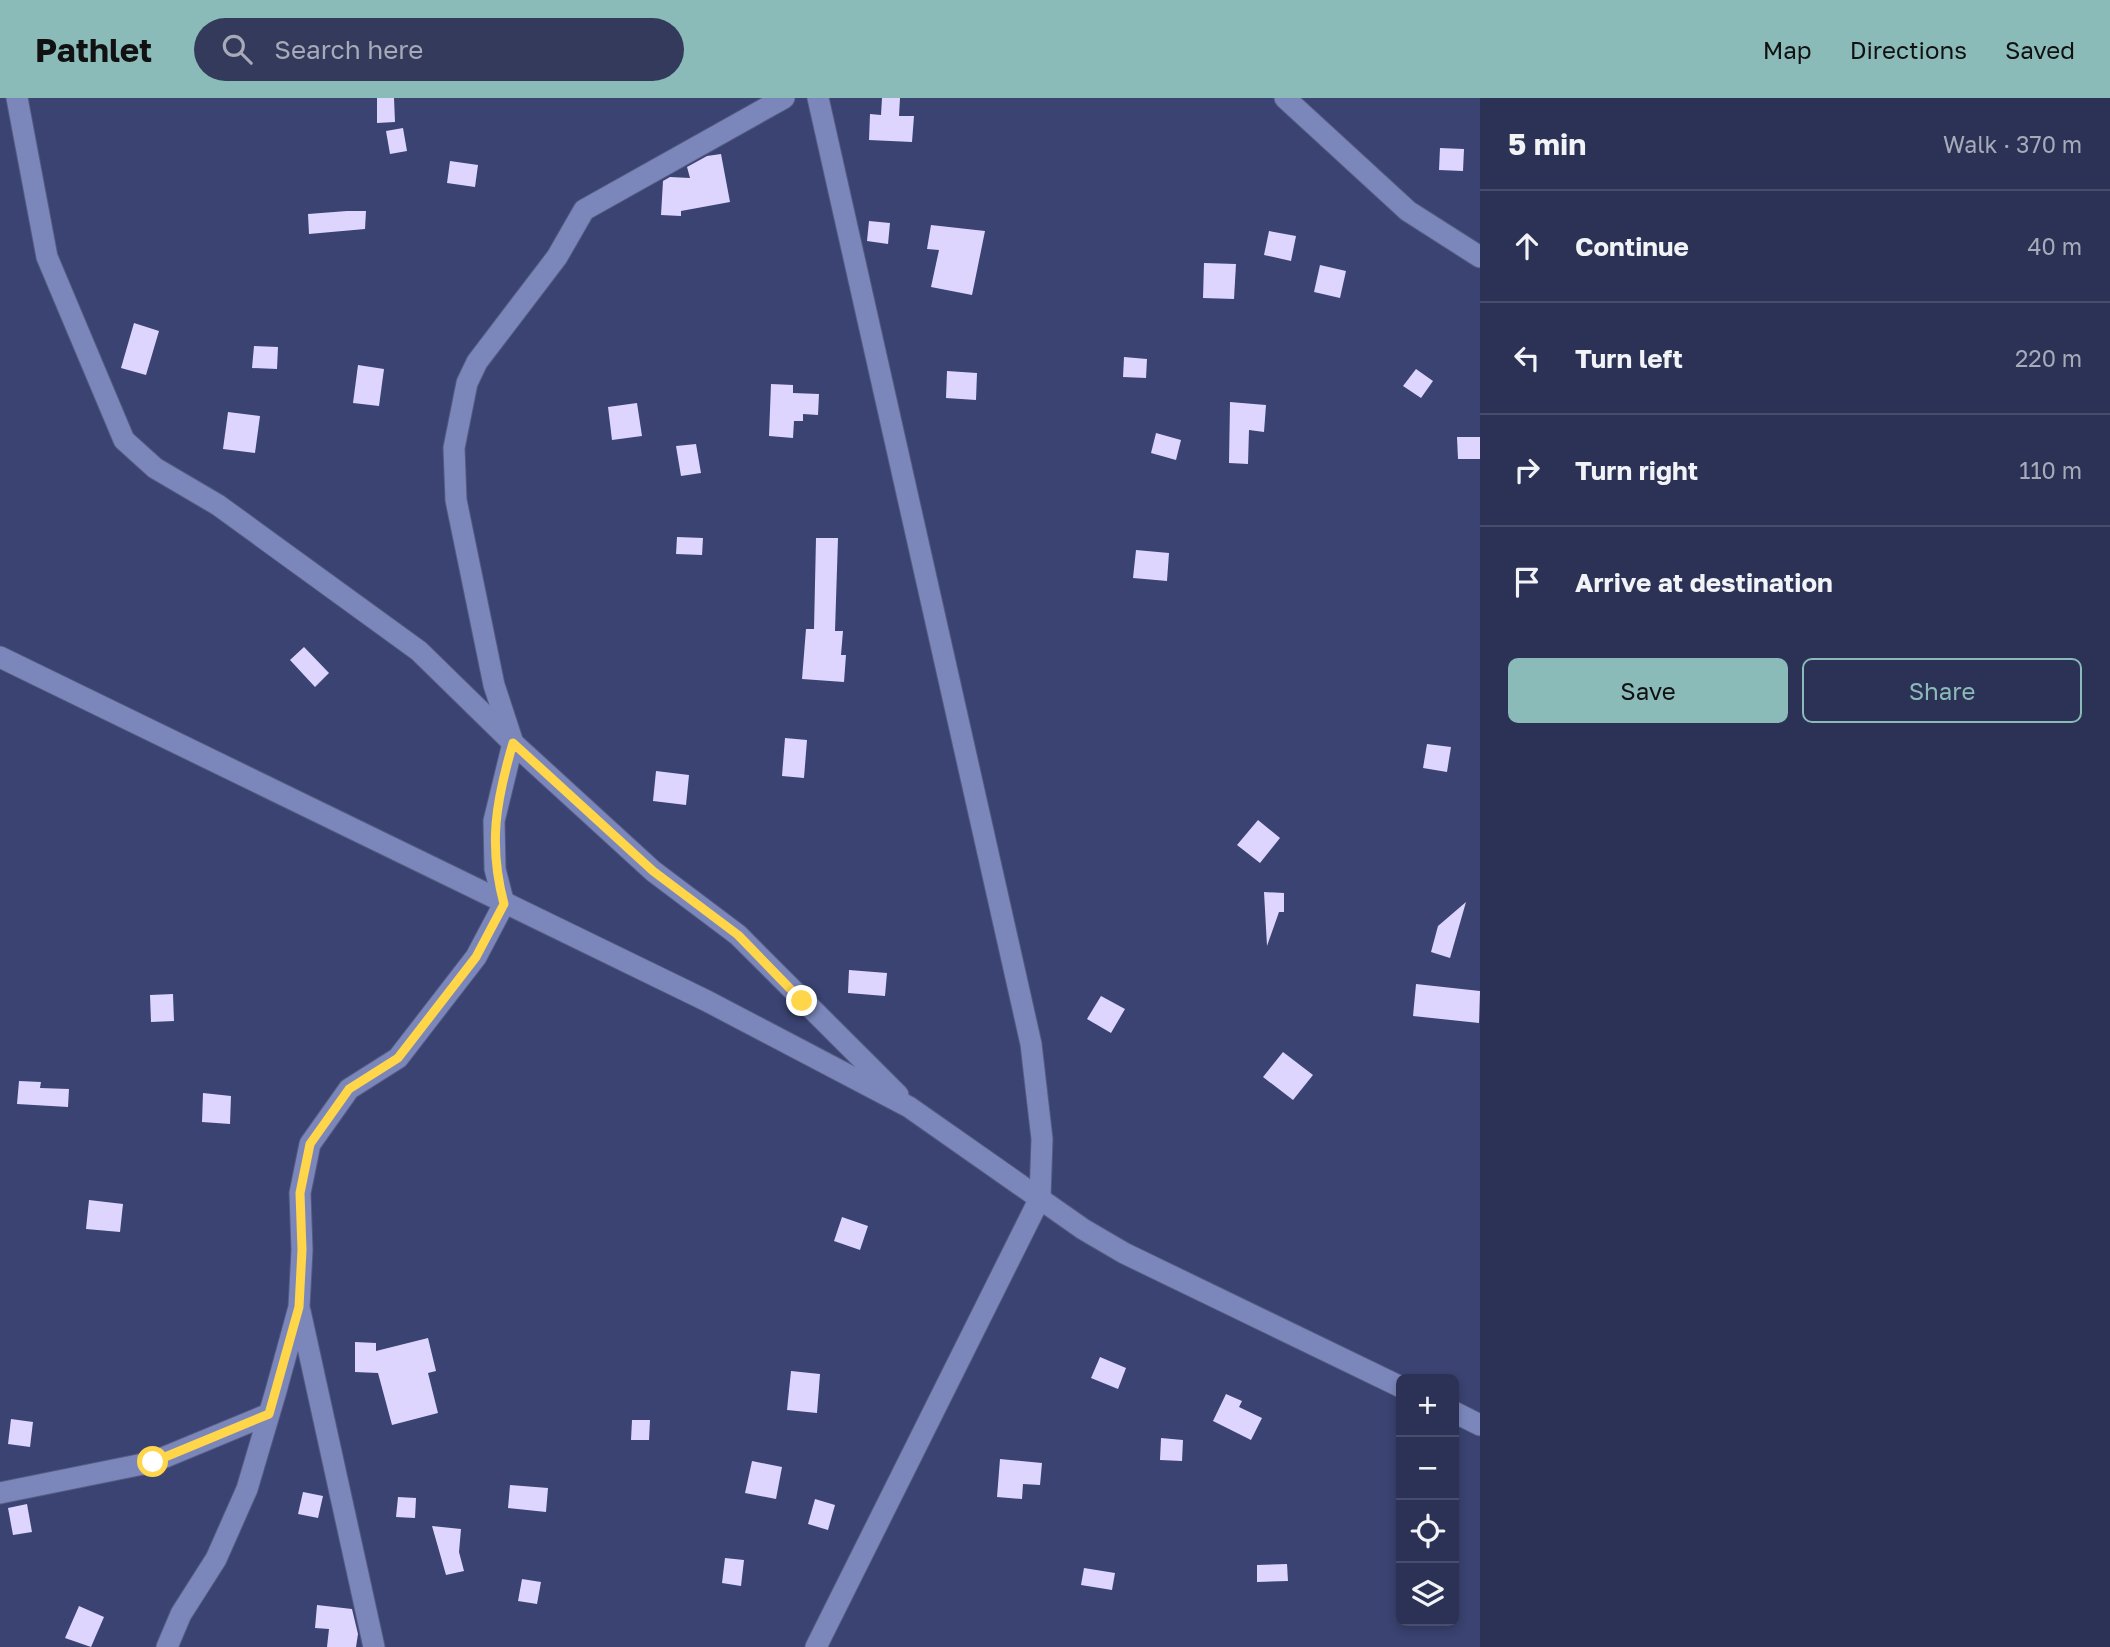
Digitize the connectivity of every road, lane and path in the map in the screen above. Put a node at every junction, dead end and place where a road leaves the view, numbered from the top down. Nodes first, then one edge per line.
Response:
1 (17, 98) edge
2 (784, 98) edge
3 (818, 98) edge
4 (1285, 98) edge
5 (1480, 257) edge
6 (0, 657) edge
7 (513, 743) junction
8 (504, 904) junction
9 (909, 1107) junction
10 (1040, 1198) junction
11 (299, 1307) junction
12 (1396, 1385) edge
13 (269, 1414) junction
14 (1459, 1414) edge
15 (1480, 1425) edge
16 (0, 1493) edge
17 (167, 1647) edge
18 (374, 1647) edge
19 (816, 1647) edge

1 - 7 street
2 - 7 street
3 - 10 street
4 - 5 street
6 - 8 street
7 - 8 street
7 - 9 street
8 - 9 street
8 - 11 street
9 - 10 street
10 - 12 street
10 - 19 street
11 - 13 street
11 - 18 street
13 - 16 street
13 - 17 street
14 - 15 street

